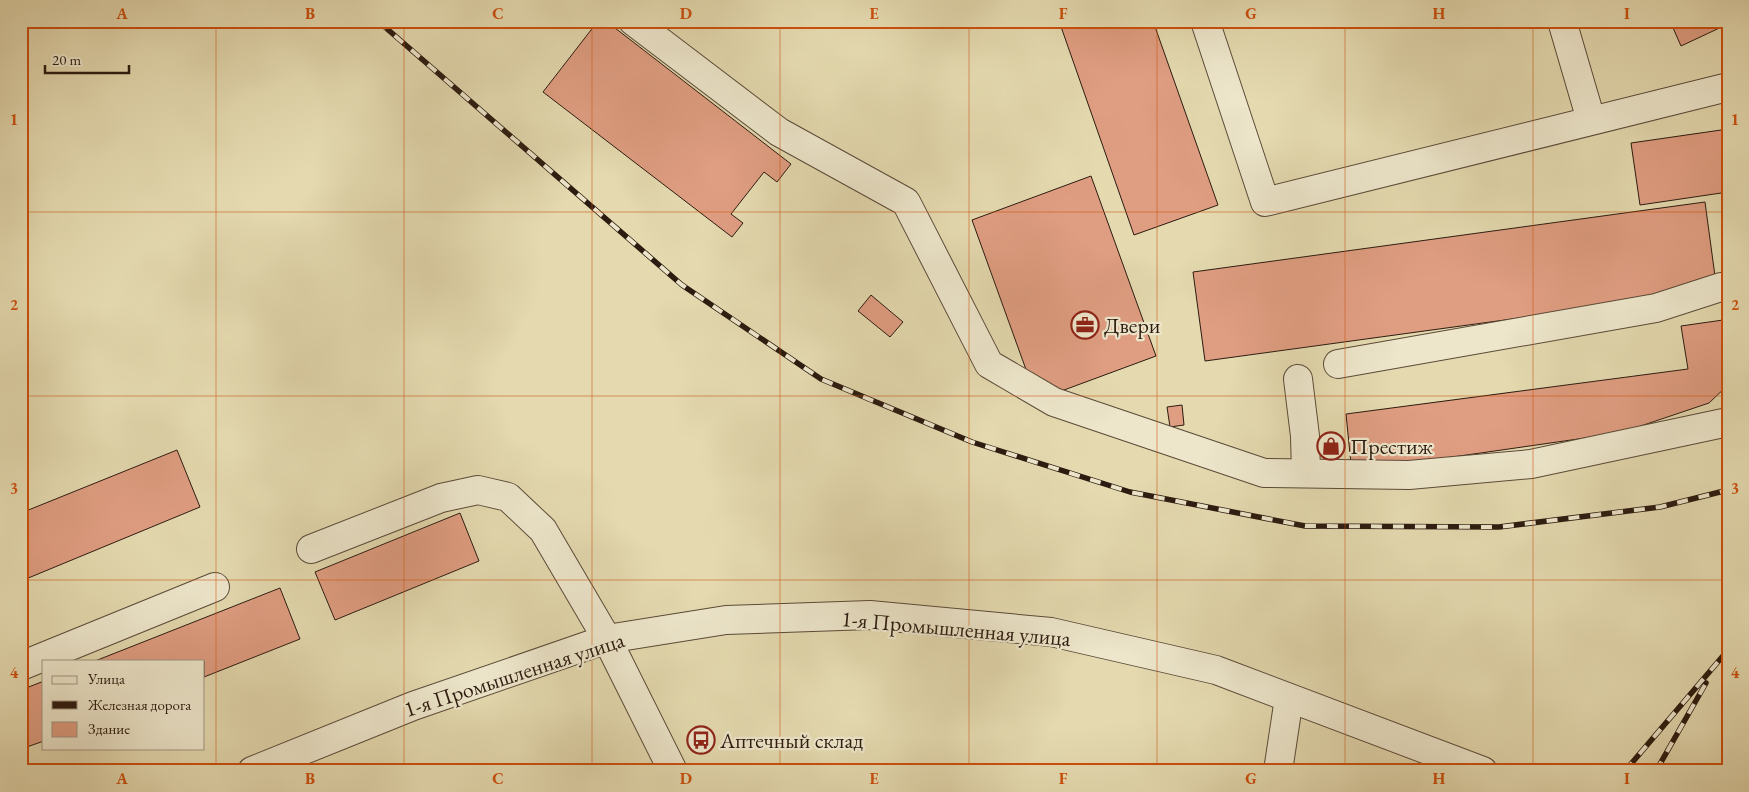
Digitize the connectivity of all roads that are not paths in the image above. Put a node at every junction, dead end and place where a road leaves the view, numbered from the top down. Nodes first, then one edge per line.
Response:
1 (634, 21) edge
2 (1205, 21) edge
3 (1562, 21) edge
4 (1728, 87) edge
5 (1591, 120) junction
6 (1728, 287) edge
7 (1338, 364) dead end
8 (1298, 379) dead end
9 (1728, 422) edge
10 (1306, 473) junction
11 (311, 549) dead end
12 (215, 587) dead end
13 (607, 639) junction
14 (21, 666) edge
15 (1289, 698) junction
16 (252, 771) edge
17 (673, 771) edge
18 (1278, 771) edge
19 (1483, 771) edge

1 - 10 street
2 - 5 street
3 - 5 street
4 - 5 street
6 - 7 street
8 - 10 street
9 - 10 street
11 - 13 street
12 - 14 street
13 - 15 street, 1-я Промышленная улица
13 - 16 street, 1-я Промышленная улица
13 - 17 street
15 - 18 street
15 - 19 street, 1-я Промышленная улица

